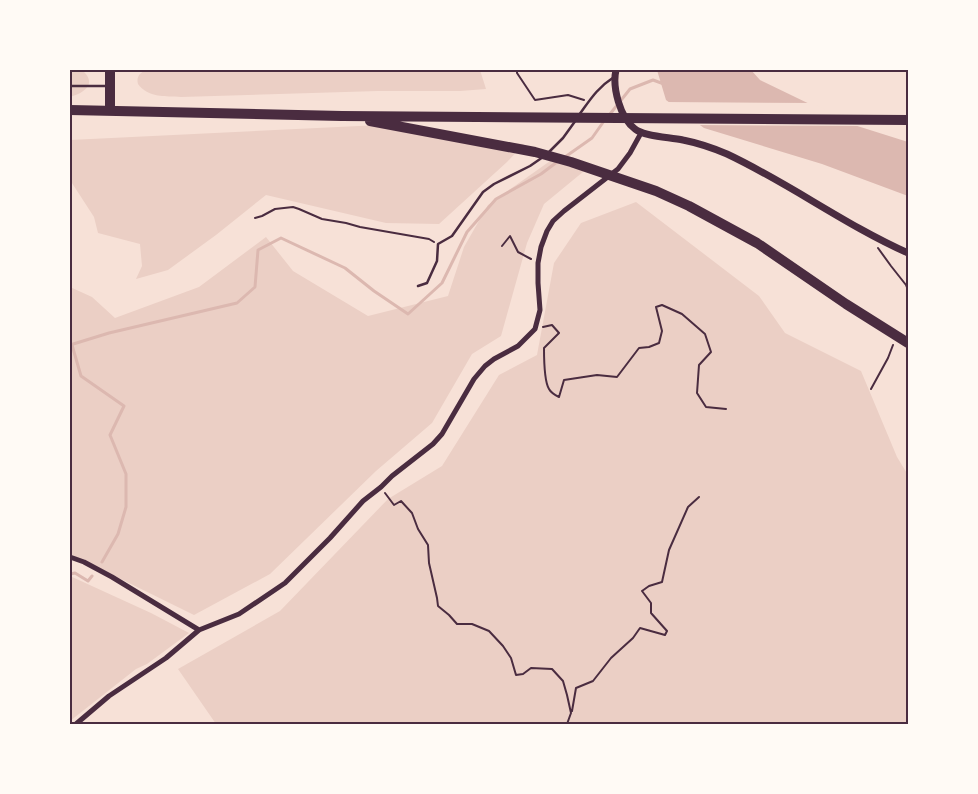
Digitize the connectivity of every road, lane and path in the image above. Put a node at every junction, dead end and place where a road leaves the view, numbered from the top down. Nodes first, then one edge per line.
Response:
1 (110, 70) edge
2 (517, 70) edge
3 (616, 73) edge
4 (70, 86) edge
5 (110, 86) junction
6 (589, 101) junction
7 (70, 110) edge
8 (110, 111) junction
9 (342, 116) junction
10 (908, 120) edge
11 (641, 133) junction
12 (255, 218) dead end
13 (868, 233) junction
14 (438, 244) junction
15 (502, 246) dead end
16 (908, 253) edge
17 (538, 262) junction
18 (418, 286) dead end
19 (908, 290) edge
20 (908, 305) edge
21 (907, 309) edge
22 (535, 329) junction
23 (895, 341) dead end
24 (908, 343) edge
25 (871, 389) dead end
26 (726, 408) dead end
27 (381, 487) junction
28 (699, 497) dead end
29 (70, 557) edge
30 (199, 630) junction
31 (571, 713) junction
32 (76, 724) edge
33 (567, 724) edge

1 - 5 highway
2 - 6 path
3 - 6 lane
3 - 11 street
4 - 5 lane
5 - 8 highway
6 - 14 lane
7 - 8 highway
8 - 9 highway
9 - 10 highway
9 - 24 highway
11 - 13 street
11 - 17 street
12 - 14 path
13 - 16 street
13 - 19 path
14 - 18 lane
15 - 17 path
17 - 22 street
20 - 21 path
22 - 26 path
22 - 27 street
23 - 25 path
27 - 30 street
27 - 31 path
28 - 31 path
29 - 30 street
30 - 32 street
31 - 33 path

